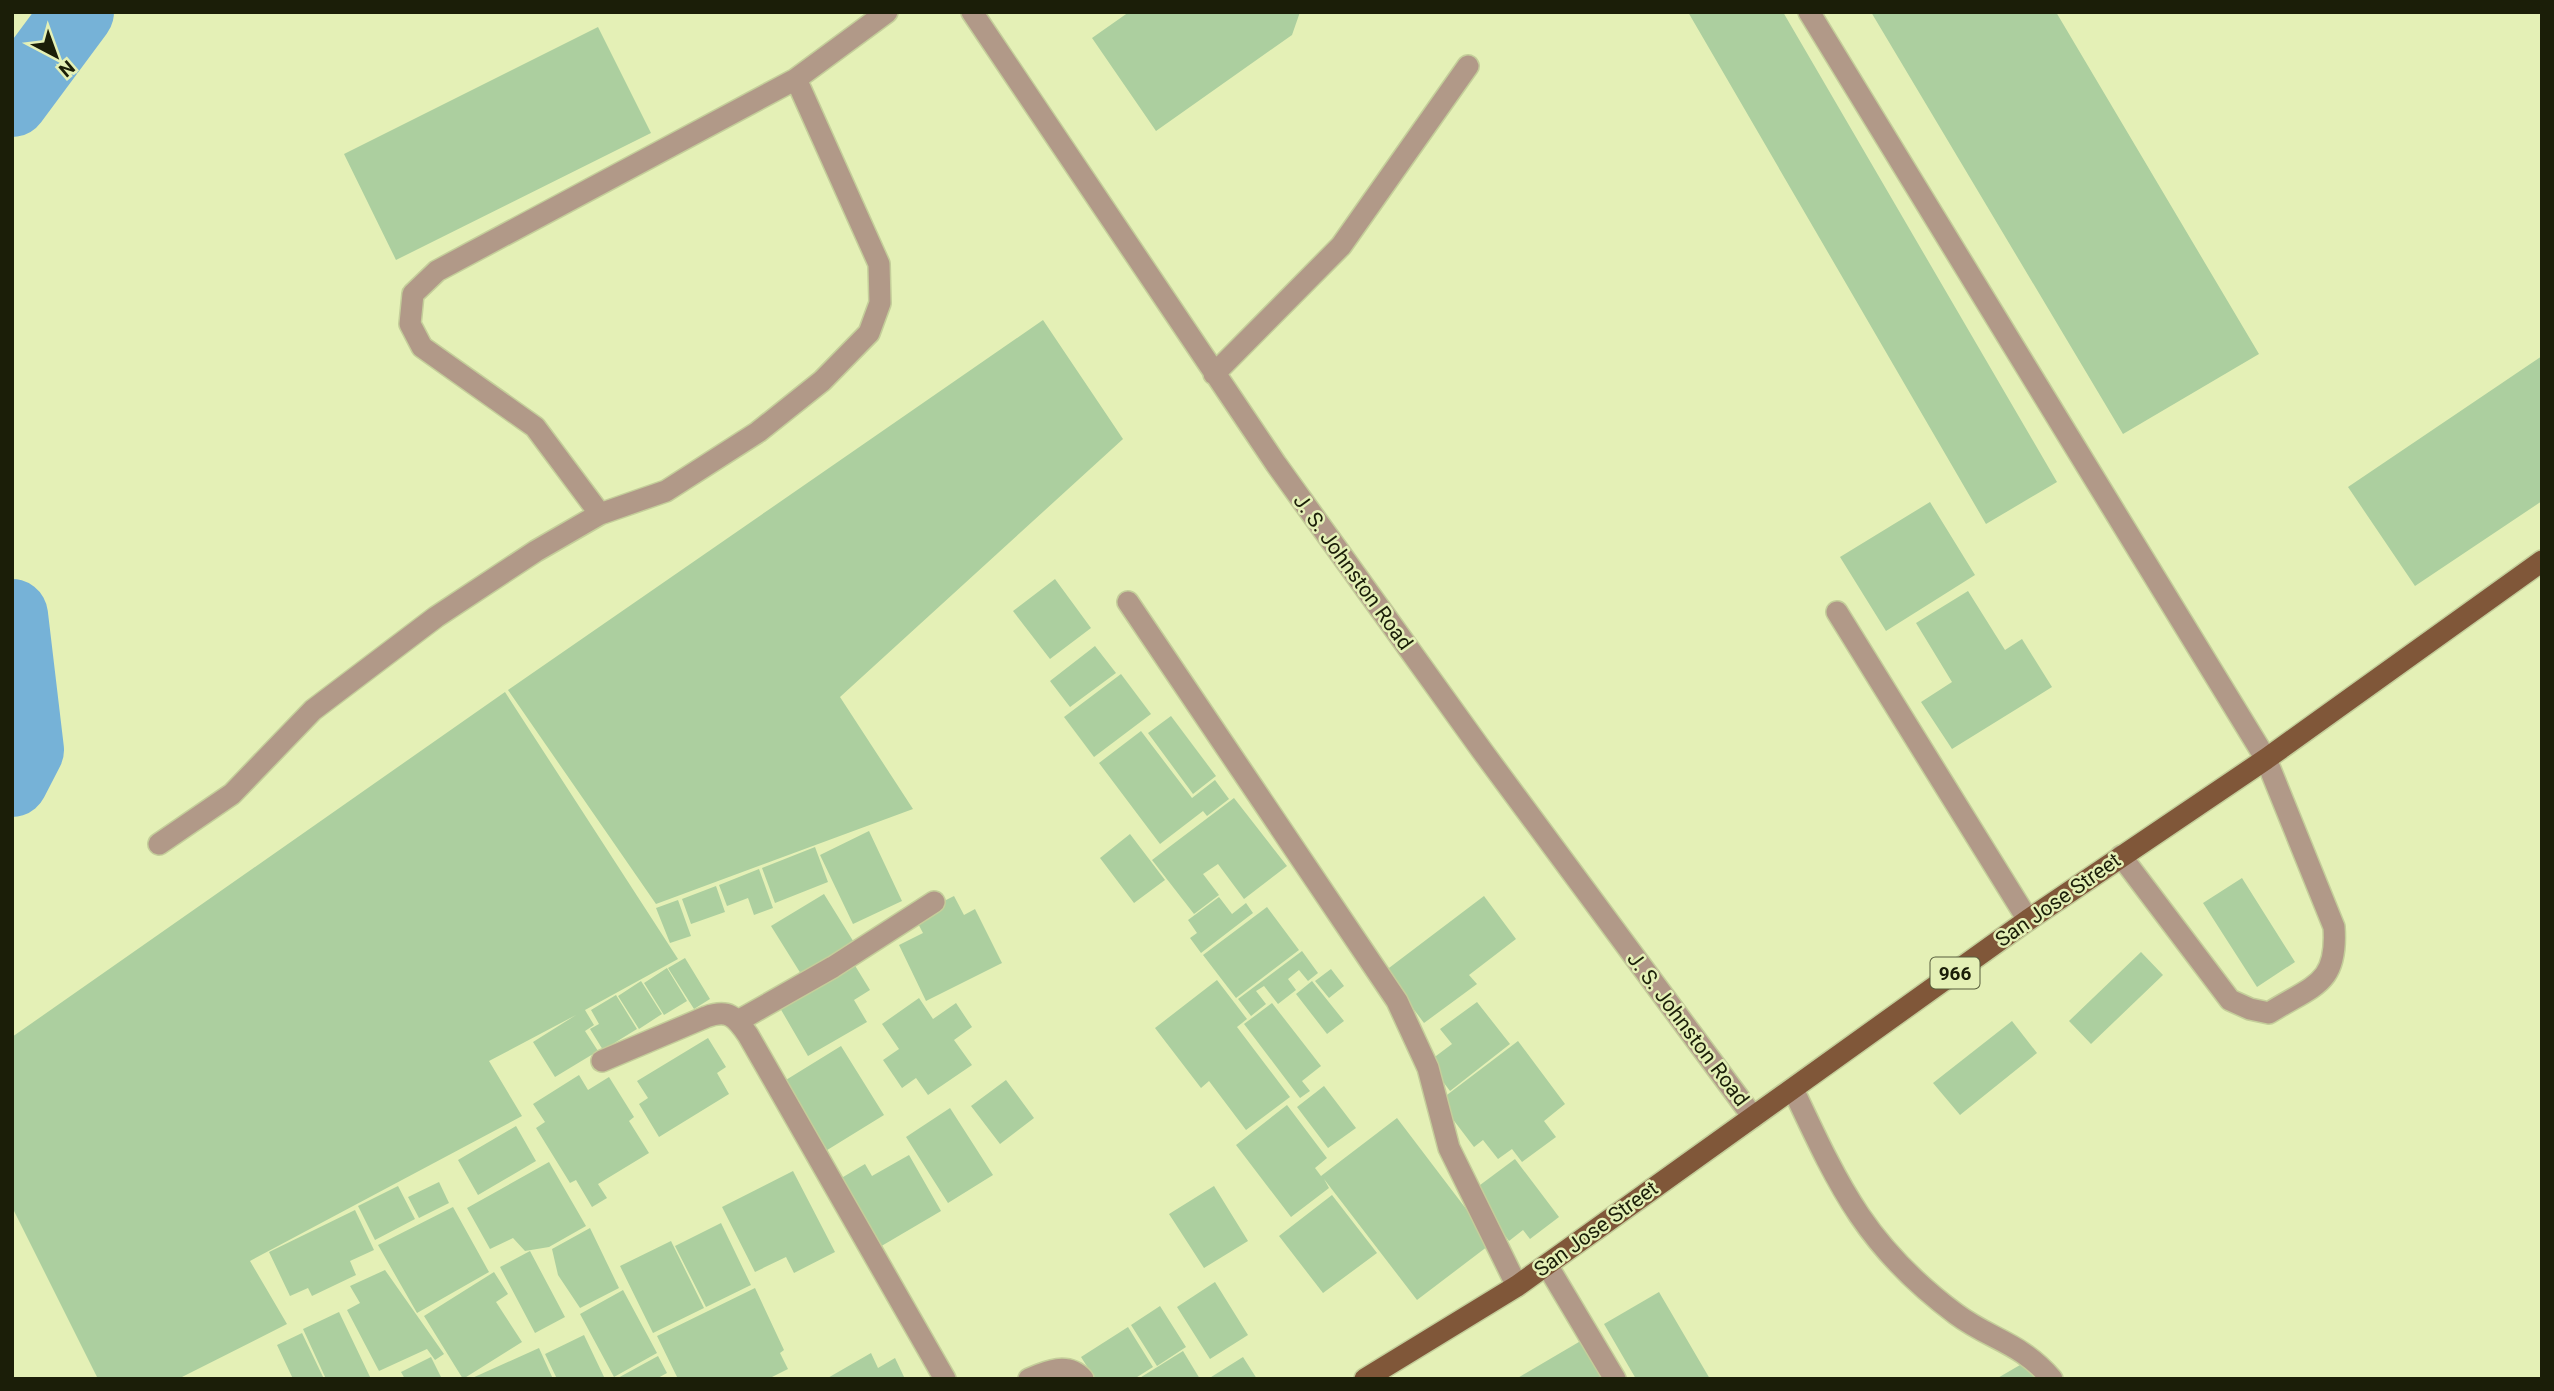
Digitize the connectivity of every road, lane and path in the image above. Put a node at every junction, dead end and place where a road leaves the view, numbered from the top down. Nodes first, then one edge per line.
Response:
1 (887, 12) edge
2 (972, 12) edge
3 (1809, 12) edge
4 (1468, 66) dead end
5 (796, 79) junction
6 (1214, 374) junction
7 (600, 514) junction
8 (2541, 565) edge
9 (1128, 602) dead end
10 (1837, 612) dead end
11 (2266, 759) junction
12 (159, 844) dead end
13 (2121, 856) junction
14 (933, 902) dead end
15 (2028, 920) junction
16 (738, 1021) junction
17 (601, 1061) dead end
18 (1793, 1089) junction
19 (1753, 1117) junction
20 (1547, 1265) junction
21 (1517, 1286) junction
22 (945, 1379) edge
23 (1030, 1379) edge
24 (1083, 1379) edge
25 (1365, 1379) edge
26 (1615, 1379) edge
27 (2052, 1379) edge

1 - 5 street
2 - 6 street, J. S. Johnston Road
3 - 11 street
4 - 6 street
5 - 7 street
5 - 7 street
6 - 19 street, J. S. Johnston Road
7 - 12 street
8 - 11 main road, San Jose Street / 966
9 - 21 street
10 - 15 street
11 - 13 main road, San Jose Street / 966
11 - 13 street
13 - 15 main road, San Jose Street / 966
14 - 16 street
15 - 18 main road, San Jose Street / 966
16 - 17 street
16 - 22 street
18 - 19 main road, San Jose Street / 966
18 - 27 street
19 - 20 main road, San Jose Street / 966
20 - 21 main road, San Jose Street / 966
20 - 26 street
21 - 25 main road, San Jose Street / 966
23 - 24 street

